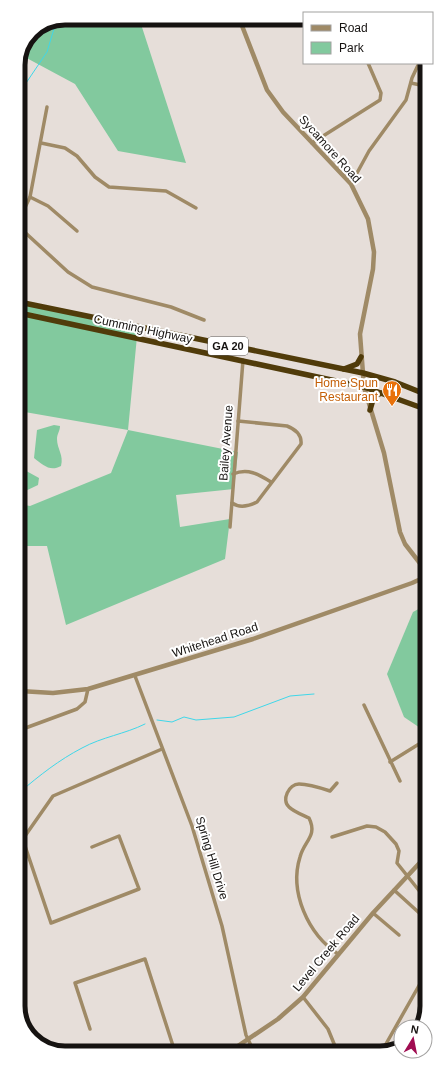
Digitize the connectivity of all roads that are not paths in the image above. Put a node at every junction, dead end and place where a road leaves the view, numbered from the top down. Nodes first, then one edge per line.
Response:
1 (242, 25) edge
2 (368, 64) edge
3 (419, 64) edge
4 (411, 83) junction
5 (420, 85) edge
6 (47, 108) dead end
7 (42, 143) junction
8 (312, 143) junction
9 (351, 184) junction
10 (30, 197) junction
11 (25, 207) edge
12 (196, 208) dead end
13 (77, 231) dead end
14 (25, 232) edge
15 (25, 303) edge
16 (25, 314) edge
17 (204, 320) dead end
18 (361, 357) junction
19 (243, 360) junction
20 (342, 369) junction
21 (363, 374) junction
22 (364, 386) junction
23 (420, 392) edge
24 (383, 393) junction
25 (420, 407) edge
26 (370, 410) junction
27 (238, 421) junction
28 (233, 474) junction
29 (271, 482) junction
30 (232, 503) junction
31 (230, 527) dead end
32 (419, 560) edge
33 (420, 579) edge
34 (420, 581) edge
35 (412, 583) junction
36 (134, 676) junction
37 (88, 689) junction
38 (25, 691) edge
39 (364, 706) dead end
40 (25, 728) edge
41 (420, 744) edge
42 (162, 750) junction
43 (390, 762) junction
44 (400, 781) dead end
45 (337, 783) dead end
46 (25, 836) edge
47 (332, 837) dead end
48 (25, 846) edge
49 (92, 847) dead end
50 (420, 862) edge
51 (407, 876) junction
52 (394, 890) junction
53 (420, 892) edge
54 (373, 913) junction
55 (420, 914) edge
56 (399, 935) dead end
57 (338, 954) junction
58 (420, 985) edge
59 (304, 997) junction
60 (90, 1029) dead end
61 (247, 1038) junction
62 (385, 1045) edge
63 (173, 1046) edge
64 (237, 1046) edge
65 (251, 1046) edge
66 (335, 1046) edge

1 - 8 street, Sycamore Road
2 - 8 street
3 - 4 street
4 - 5 street
4 - 9 street
6 - 7 street
7 - 10 street
7 - 12 street
8 - 9 street, Sycamore Road
9 - 18 street, Sycamore Road
10 - 11 street
10 - 13 street
14 - 17 street
15 - 20 highway, Cumming Highway / GA 20
16 - 19 highway, Cumming Highway / GA 20
18 - 20 highway
18 - 21 street, Sycamore Road
19 - 22 highway, Cumming Highway / GA 20
19 - 27 street, Bailey Avenue
20 - 21 highway, Cumming Highway / GA 20
21 - 22 street, Sycamore Road
21 - 23 highway, Cumming Highway / GA 20
22 - 24 highway, Cumming Highway / GA 20
22 - 26 street, Sycamore Road
24 - 25 highway, Cumming Highway / GA 20
24 - 26 highway
26 - 32 street, Sycamore Road
27 - 28 street, Bailey Avenue
27 - 29 street
28 - 29 street
28 - 30 street, Bailey Avenue
29 - 30 street
30 - 31 street, Bailey Avenue
33 - 35 street, Whitehead Road
34 - 35 street, Whitehead Road
35 - 36 street, Whitehead Road
36 - 37 street, Whitehead Road
36 - 42 street, Spring Hill Drive
37 - 38 street, Whitehead Road
37 - 40 street
39 - 43 street
41 - 43 street
42 - 46 street
42 - 61 street, Spring Hill Drive
43 - 44 street
45 - 57 street
47 - 51 street
48 - 49 street
50 - 51 street, Level Creek Road
51 - 52 street, Level Creek Road
51 - 53 street
52 - 54 street, Level Creek Road
52 - 55 street
54 - 56 street
54 - 57 street, Level Creek Road
57 - 59 street, Level Creek Road
58 - 62 street
59 - 61 street, Level Creek Road
59 - 66 street
60 - 63 street
61 - 64 street, Level Creek Road
61 - 65 street, Spring Hill Drive

